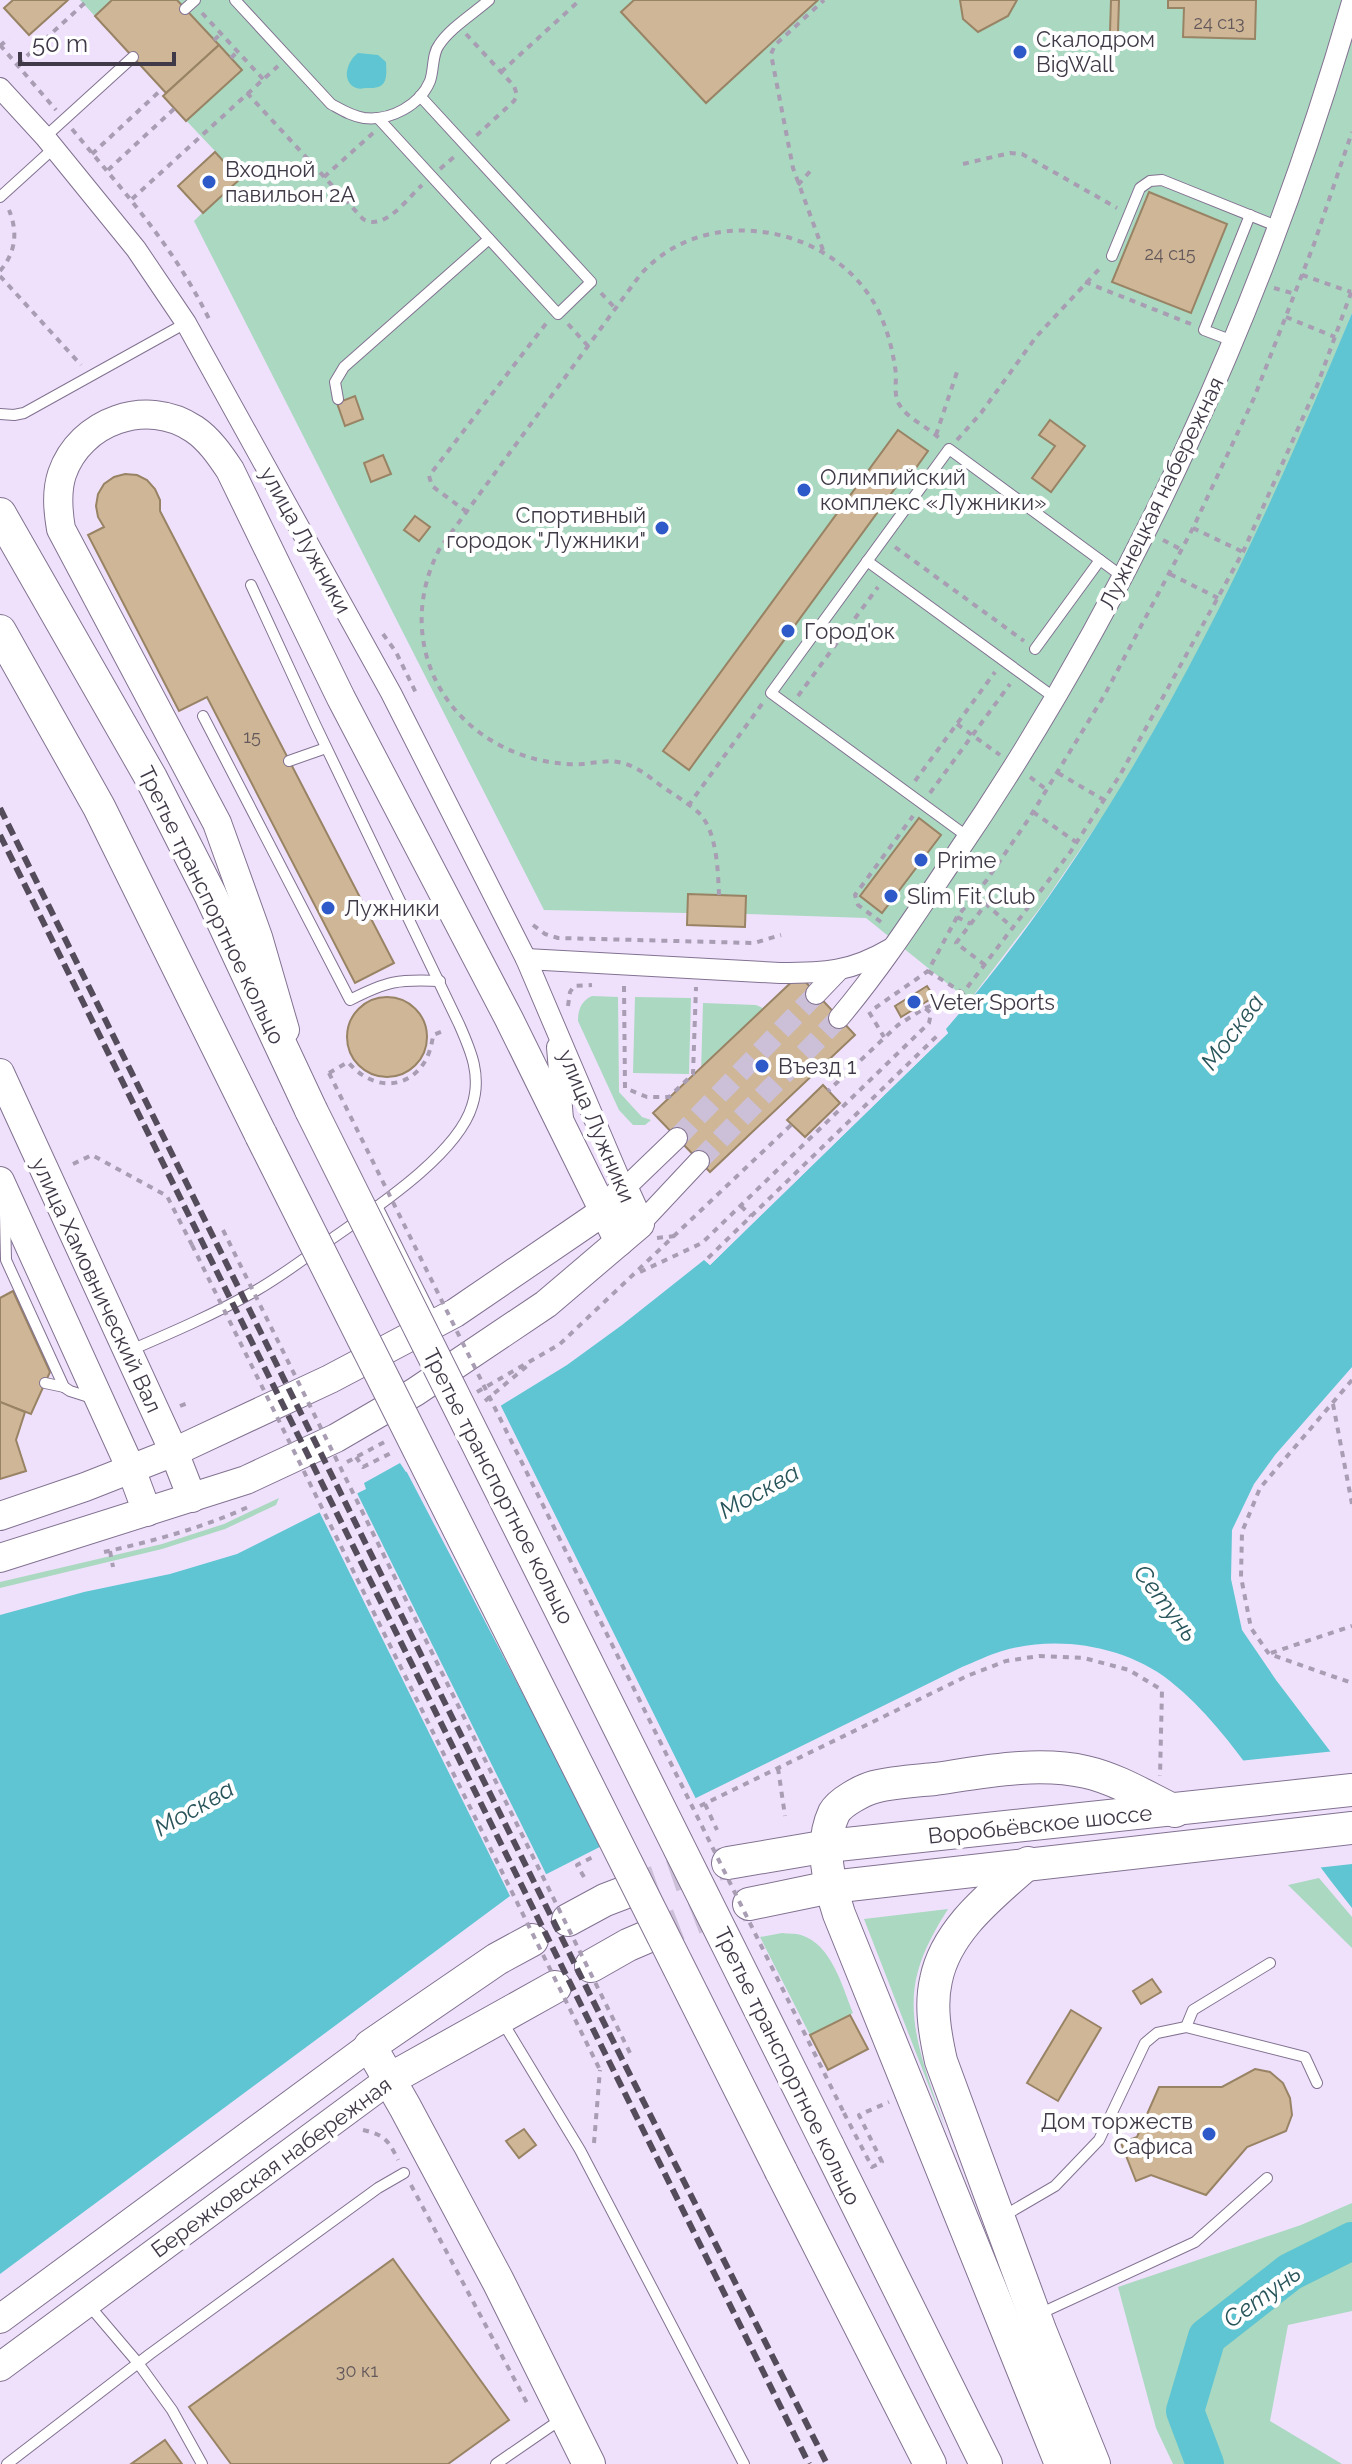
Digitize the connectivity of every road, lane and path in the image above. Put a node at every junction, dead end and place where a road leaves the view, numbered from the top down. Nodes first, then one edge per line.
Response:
1 (88, 0) edge
2 (235, 0) edge
3 (489, 0) edge
4 (580, 0) edge
5 (824, 0) edge
6 (1352, 2) edge
7 (191, 4) edge
8 (459, 27) junction
9 (221, 34) junction
10 (9, 38) dead end
11 (214, 40) dead end
12 (0, 45) edge
13 (237, 52) junction
14 (133, 57) dead end
15 (231, 58) dead end
16 (18, 64) junction
17 (501, 72) junction
18 (0, 88) edge
19 (162, 89) dead end
20 (247, 93) junction
21 (420, 96) junction
22 (175, 108) dead end
23 (64, 120) junction
24 (381, 121) junction
25 (1352, 132) edge
26 (50, 143) junction
27 (465, 146) junction
28 (92, 154) junction
29 (963, 164) dead end
30 (813, 168) dead end
31 (108, 170) junction
32 (324, 177) junction
33 (432, 177) junction
34 (798, 185) junction
35 (0, 197) edge
36 (132, 199) junction
37 (9, 210) dead end
38 (1129, 215) junction
39 (1250, 215) junction
40 (1279, 227) junction
41 (489, 239) junction
42 (824, 252) junction
43 (1112, 256) joint
44 (0, 274) edge
45 (1302, 275) junction
46 (591, 282) junction
47 (1085, 282) junction
48 (1352, 291) edge
49 (615, 308) junction
50 (557, 312) junction
51 (1286, 317) junction
52 (211, 322) dead end
53 (186, 323) junction
54 (1204, 330) junction
55 (1335, 337) junction
56 (1233, 342) junction
57 (588, 346) junction
58 (958, 369) dead end
59 (91, 376) junction
60 (338, 399) dead end
61 (0, 414) edge
62 (936, 435) junction
63 (949, 449) junction
64 (467, 512) junction
65 (0, 514) edge
66 (1193, 528) junction
67 (883, 539) junction
68 (1243, 552) junction
69 (1100, 560) junction
70 (867, 561) junction
71 (1169, 574) junction
72 (887, 575) junction
73 (1123, 577) junction
74 (251, 585) dead end
75 (1218, 598) junction
76 (381, 630) dead end
77 (0, 631) edge
78 (1035, 649) joint
79 (1003, 660) junction
80 (1019, 671) junction
81 (771, 693) junction
82 (418, 697) dead end
83 (1055, 698) junction
84 (790, 707) junction
85 (203, 716) dead end
86 (957, 724) junction
87 (972, 735) junction
88 (326, 748) junction
89 (289, 761) dead end
90 (1015, 766) junction
91 (1058, 773) junction
92 (250, 780) dead end
93 (239, 786) junction
94 (907, 792) junction
95 (1104, 800) junction
96 (922, 803) junction
97 (688, 806) junction
98 (1033, 812) junction
99 (968, 837) junction
100 (1076, 842) junction
101 (719, 895) dead end
102 (957, 917) junction
103 (527, 918) dead end
104 (881, 922) dead end
105 (971, 924) junction
106 (1013, 928) junction
107 (781, 935) dead end
108 (893, 947) junction
109 (526, 959) junction
110 (985, 965) junction
111 (839, 970) junction
112 (928, 971) junction
113 (440, 981) junction
114 (624, 986) dead end
115 (696, 987) dead end
116 (963, 993) junction
117 (816, 994) tunnel mouth
118 (925, 1008) junction
119 (869, 1012) junction
120 (849, 1019) joint
121 (555, 1028) junction
122 (939, 1034) dead end
123 (433, 1035) dead end
124 (884, 1038) junction
125 (0, 1073) edge
126 (828, 1091) dead end
127 (303, 1093) junction
128 (792, 1124) dead end
129 (564, 1133) junction
130 (677, 1138) tunnel mouth
131 (699, 1161) tunnel mouth
132 (73, 1164) dead end
133 (2, 1185) edge
134 (624, 1189) junction
135 (377, 1206) junction
136 (741, 1206) junction
137 (603, 1212) junction
138 (751, 1216) junction
139 (223, 1230) dead end
140 (629, 1233) junction
141 (708, 1258) dead end
142 (3, 1263) edge
143 (634, 1274) junction
144 (436, 1324) junction
145 (128, 1352) junction
146 (1352, 1380) edge
147 (45, 1383) dead end
148 (64, 1387) junction
149 (465, 1398) dead end
150 (190, 1402) dead end
151 (1333, 1403) junction
152 (180, 1406) dead end
153 (103, 1408) junction
154 (390, 1439) dead end
155 (174, 1452) junction
156 (356, 1457) junction
157 (376, 1460) dead end
158 (131, 1469) junction
159 (330, 1470) dead end
160 (317, 1476) dead end
161 (305, 1482) dead end
162 (192, 1498) junction
163 (1352, 1504) edge
164 (147, 1512) junction
165 (0, 1516) edge
166 (110, 1551) dead end
167 (0, 1558) edge
168 (113, 1567) dead end
169 (1352, 1626) edge
170 (1269, 1654) junction
171 (1352, 1683) edge
172 (778, 1768) junction
173 (1160, 1772) dead end
174 (1352, 1790) edge
175 (1175, 1811) junction
176 (785, 1816) dead end
177 (1352, 1828) edge
178 (717, 1830) dead end
179 (828, 1846) junction
180 (605, 1851) dead end
181 (728, 1863) tunnel mouth
182 (1028, 1863) junction
183 (831, 1887) junction
184 (605, 1890) joint
185 (749, 1904) tunnel mouth
186 (568, 1920) dead end
187 (532, 1940) dead end
188 (638, 1940) tunnel mouth
189 (1270, 1963) dead end
190 (591, 1966) dead end
191 (555, 1987) dead end
192 (499, 2016) junction
193 (1186, 2027) junction
194 (370, 2046) junction
195 (631, 2055) dead end
196 (390, 2079) junction
197 (1317, 2083) dead end
198 (895, 2099) dead end
199 (363, 2130) dead end
200 (594, 2145) dead end
201 (404, 2173) junction
202 (1267, 2178) dead end
203 (999, 2219) junction
204 (86, 2301) junction
205 (1035, 2316) junction
206 (0, 2319) edge
207 (138, 2363) junction
208 (0, 2367) edge
209 (554, 2424) junction
210 (7, 2464) edge
211 (202, 2464) edge
212 (496, 2464) edge
213 (589, 2464) edge
214 (744, 2464) edge
215 (930, 2464) edge
216 (986, 2464) edge
217 (1061, 2464) edge
218 (1094, 2464) edge

1 - 16 path
2 - 24 lane
3 - 8 lane
4 - 17 path
5 - 34 path
6 - 40 street, Лужнецкая набережная
7 - 9 path
8 - 17 path
8 - 21 lane
9 - 11 path
9 - 13 path
10 - 12 path
12 - 16 path
13 - 15 path
13 - 20 path
14 - 23 lane
16 - 23 path
17 - 27 path
18 - 26 street, улица Лужники
19 - 28 path
20 - 32 path
20 - 36 path
21 - 24 lane
21 - 27 lane
22 - 31 path
23 - 26 lane
23 - 28 path
24 - 32 path
24 - 33 lane
25 - 45 path
26 - 35 lane
26 - 53 street, улица Лужники
27 - 33 path
27 - 46 lane
28 - 31 path
29 - 38 path
30 - 34 path
31 - 36 path
32 - 33 path
33 - 41 lane
34 - 42 path
36 - 52 path
37 - 44 path
38 - 39 lane
38 - 43 lane
39 - 40 lane
39 - 54 lane
40 - 56 street, Лужнецкая набережная
41 - 50 lane
41 - 60 lane
42 - 49 path
42 - 62 path
43 - 47 path
44 - 59 path
45 - 48 path
45 - 51 path
46 - 49 path
46 - 50 lane
47 - 54 path
47 - 63 path
48 - 55 path
49 - 57 path
50 - 57 path
50 - 64 path
51 - 55 path
51 - 66 path
53 - 59 lane
53 - 109 street, улица Лужники
54 - 56 lane
55 - 68 path
56 - 73 street, Лужнецкая набережная
57 - 64 path
58 - 62 path
59 - 61 lane
62 - 63 path
63 - 67 lane
63 - 69 lane
64 - 97 path
65 - 127 main road, Третье транспортное кольцо
66 - 68 path
66 - 71 path
67 - 70 lane
67 - 78 path
68 - 75 path
69 - 73 lane
69 - 78 lane
70 - 72 lane
70 - 81 lane
71 - 75 path
71 - 91 path
72 - 79 lane
72 - 84 path
73 - 83 street, Лужнецкая набережная
74 - 88 lane
75 - 95 path
76 - 82 path
77 - 215 main road, bridge
79 - 80 lane
79 - 86 path
80 - 83 lane
80 - 87 path
81 - 84 lane
81 - 97 path
83 - 90 street, Лужнецкая набережная
84 - 94 lane
85 - 93 lane
86 - 87 path
86 - 94 path
87 - 90 path
87 - 96 path
88 - 89 lane
88 - 113 lane
90 - 99 street, Лужнецкая набережная
91 - 95 path
91 - 98 path
92 - 93 lane
93 - 113 lane
94 - 96 lane
95 - 100 path
96 - 99 lane
96 - 104 path
97 - 101 path
98 - 100 path
98 - 102 path
99 - 108 street, Лужнецкая набережная
100 - 106 path
102 - 105 path
102 - 112 path
103 - 107 path
105 - 106 path
105 - 110 path
106 - 110 path
108 - 111 street, Лужнецкая набережная
108 - 120 street, Лужнецкая набережная
109 - 111 street
109 - 121 street, улица Лужники
110 - 116 path
111 - 117 street, Лужнецкая набережная
112 - 116 path
112 - 119 path
113 - 135 lane
114 - 115 path
116 - 118 path
118 - 124 path
118 - 136 path
119 - 120 path
119 - 124 path
121 - 129 street, улица Лужники
121 - 134 street, улица Лужники
122 - 138 path
123 - 198 path, bridge
124 - 126 path
125 - 145 main road, улица Хамовнический Вал
127 - 129 main road
127 - 216 main road, Третье транспортное кольцо, bridge
128 - 143 path
129 - 137 main road
130 - 134 street
131 - 140 street
132 - 200 path, bridge
133 - 142 lane
133 - 153 main road, улица Хамовнический Вал
134 - 137 main road
134 - 140 main road, улица Лужники
135 - 144 lane
135 - 145 lane
136 - 138 path
136 - 143 path
137 - 140 main road
137 - 144 main road
138 - 141 path
139 - 195 path, bridge
140 - 162 main road
142 - 148 lane
143 - 149 path
144 - 155 main road
145 - 155 main road, улица Хамовнический Вал
146 - 151 path
147 - 148 lane
148 - 153 lane
150 - 152 path
151 - 163 path
151 - 170 path
153 - 158 main road, улица Хамовнический Вал
154 - 156 path
155 - 158 main road
155 - 162 main road, улица Хамовнический Вал
156 - 157 path
156 - 159 path
158 - 164 main road, улица Хамовнический Вал
158 - 165 main road
160 - 161 path
162 - 164 main road
164 - 167 main road
166 - 168 path
169 - 170 path
170 - 171 path
172 - 173 path
172 - 176 path
172 - 178 path
174 - 175 main road, Воробьёвское шоссе
175 - 179 main road, Воробьёвское шоссе
175 - 179 main road
177 - 182 main road, Воробьёвское шоссе
179 - 181 main road, Воробьёвское шоссе
179 - 183 main road
180 - 184 path
182 - 183 main road, Воробьёвское шоссе
182 - 203 main road
183 - 185 main road, Воробьёвское шоссе
183 - 217 main road
184 - 186 main road
187 - 194 main road, Бережковская набережная
188 - 190 main road
189 - 193 lane
191 - 192 main road, Бережковская набережная
192 - 196 main road, Бережковская набережная
192 - 214 lane
193 - 197 lane
193 - 203 lane
194 - 196 main road
194 - 206 main road, Бережковская набережная
196 - 204 main road, Бережковская набережная
196 - 209 main road
199 - 201 path
201 - 207 lane
201 - 209 path
202 - 205 lane
203 - 205 main road
204 - 207 lane
204 - 208 main road, Бережковская набережная
205 - 218 main road
207 - 210 lane
207 - 211 lane
209 - 212 lane
209 - 213 main road

